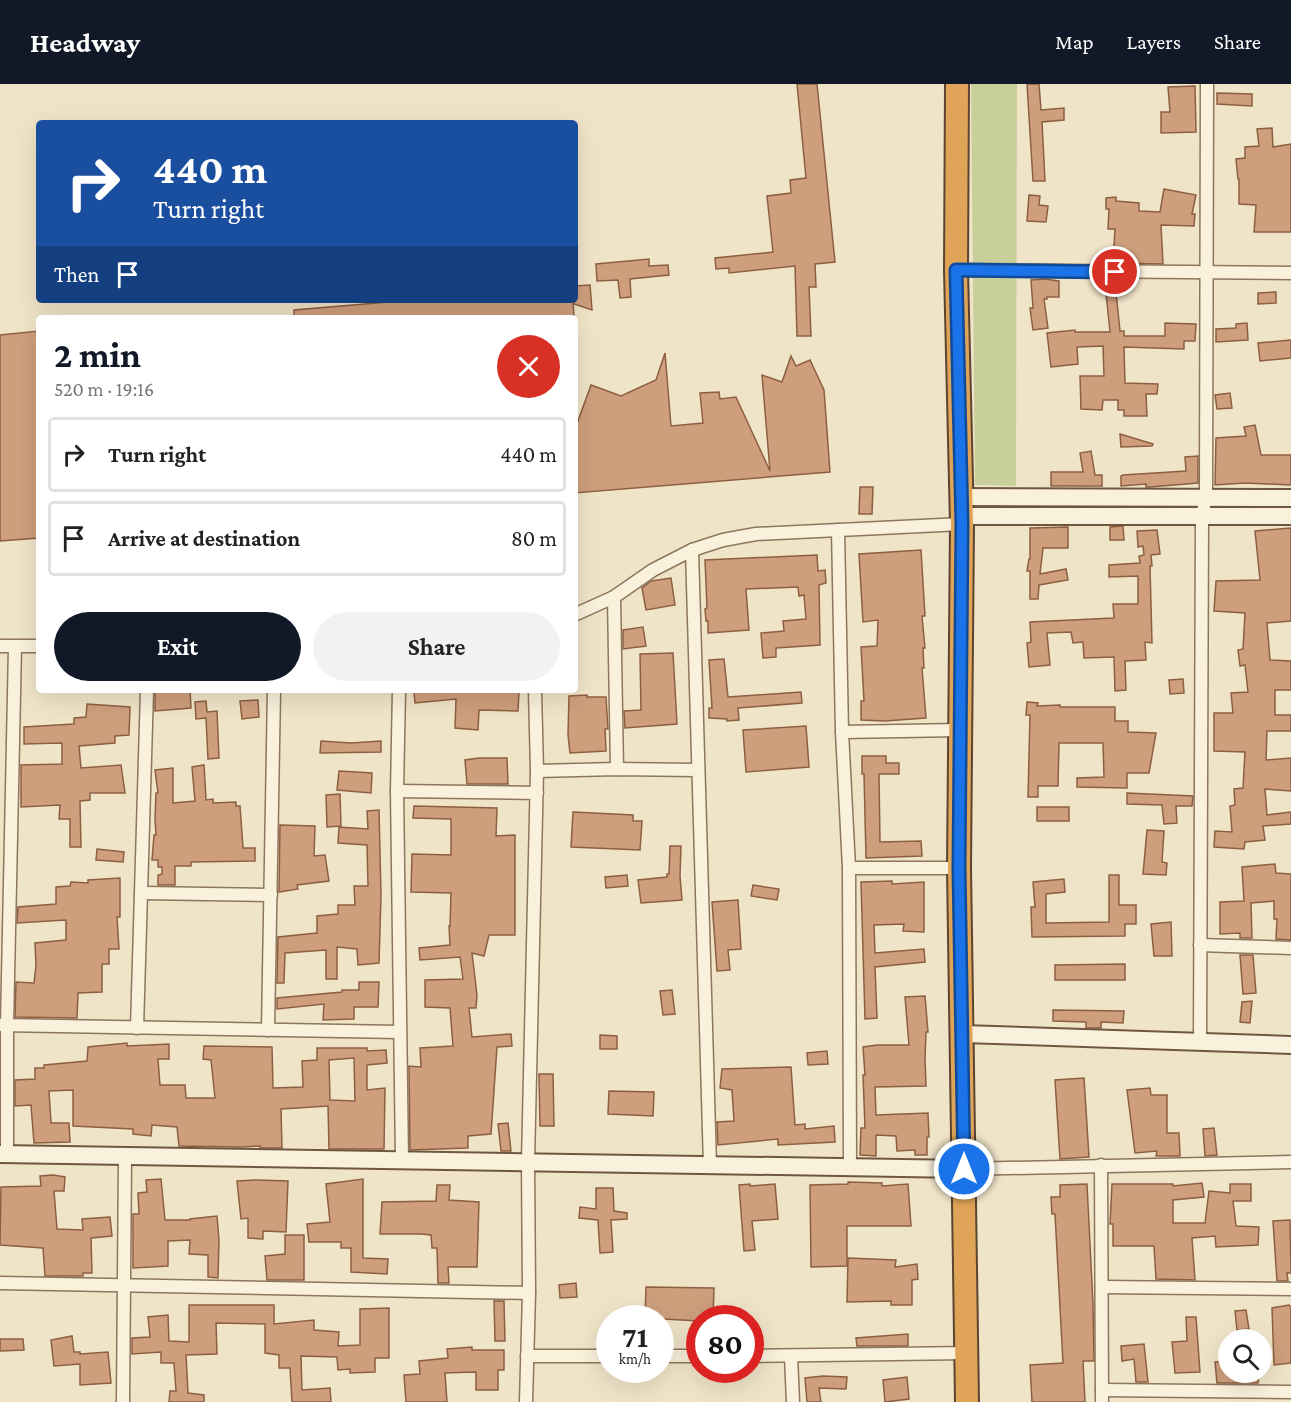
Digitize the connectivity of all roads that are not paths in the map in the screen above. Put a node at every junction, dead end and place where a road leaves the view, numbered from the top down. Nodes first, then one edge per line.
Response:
1 (957, 84) edge
2 (1207, 84) edge
3 (956, 270) junction
4 (1205, 273) junction
5 (1291, 273) edge
6 (1206, 497) junction
7 (1291, 498) edge
8 (961, 512) junction
9 (1202, 516) junction
10 (1291, 516) edge
11 (838, 530) junction
12 (692, 550) junction
13 (614, 597) junction
14 (578, 613) edge
15 (0, 646) edge
16 (15, 646) junction
17 (36, 646) edge
18 (147, 693) edge
19 (274, 693) edge
20 (399, 693) edge
21 (535, 693) edge
22 (959, 730) junction
23 (842, 732) junction
24 (617, 769) junction
25 (698, 770) junction
26 (537, 771) junction
27 (397, 791) junction
28 (537, 793) junction
29 (849, 868) junction
30 (959, 868) junction
31 (142, 893) junction
32 (271, 896) junction
33 (1200, 945) junction
34 (1291, 948) edge
35 (3, 1025) edge
36 (137, 1028) junction
37 (268, 1030) junction
38 (399, 1032) junction
39 (963, 1034) junction
40 (1200, 1042) junction
41 (1291, 1045) edge
42 (4, 1154) edge
43 (125, 1156) junction
44 (402, 1160) junction
45 (528, 1162) junction
46 (1291, 1162) edge
47 (710, 1165) junction
48 (1101, 1165) junction
49 (850, 1167) junction
50 (964, 1169) junction
51 (0, 1283) edge
52 (125, 1286) junction
53 (1102, 1287) junction
54 (1291, 1289) edge
55 (529, 1293) junction
56 (967, 1353) junction
57 (527, 1356) junction
58 (596, 1356) edge
59 (764, 1356) edge
60 (791, 1356) junction
61 (1291, 1392) edge
62 (1102, 1396) edge
63 (123, 1402) edge
64 (526, 1402) edge
65 (793, 1402) edge
66 (967, 1402) edge

1 - 3 highway
2 - 4 street
3 - 4 street
3 - 8 highway
4 - 5 street
4 - 6 street
6 - 7 street
6 - 8 street
6 - 9 street
8 - 9 street
8 - 11 street
8 - 22 highway
9 - 10 street
9 - 33 street
11 - 12 street
11 - 23 street
12 - 13 street
12 - 25 street
13 - 14 street
13 - 24 street
15 - 16 street
16 - 17 street
16 - 35 street
18 - 31 street
19 - 32 street
20 - 27 street
21 - 26 street
22 - 23 street
22 - 30 highway
23 - 29 street
24 - 25 street
24 - 26 street
25 - 47 street
26 - 28 street
27 - 28 street
27 - 38 street
28 - 45 street
29 - 30 street
29 - 49 street
30 - 39 highway
31 - 32 street
31 - 36 street
32 - 37 street
33 - 34 street
33 - 40 street
35 - 36 street
35 - 42 street
36 - 37 street
37 - 38 street
38 - 44 street
39 - 40 street
39 - 50 highway
40 - 41 street
42 - 43 street
43 - 44 street
43 - 52 street
44 - 45 street
45 - 47 street
45 - 55 street
46 - 48 street
47 - 49 street
48 - 50 street
48 - 53 street
49 - 50 street
50 - 56 highway
51 - 52 street
52 - 55 street
52 - 63 street
53 - 54 street
53 - 62 street
55 - 57 street
56 - 60 street
56 - 66 highway
57 - 58 street
57 - 64 street
59 - 60 street
60 - 65 street
61 - 62 street

